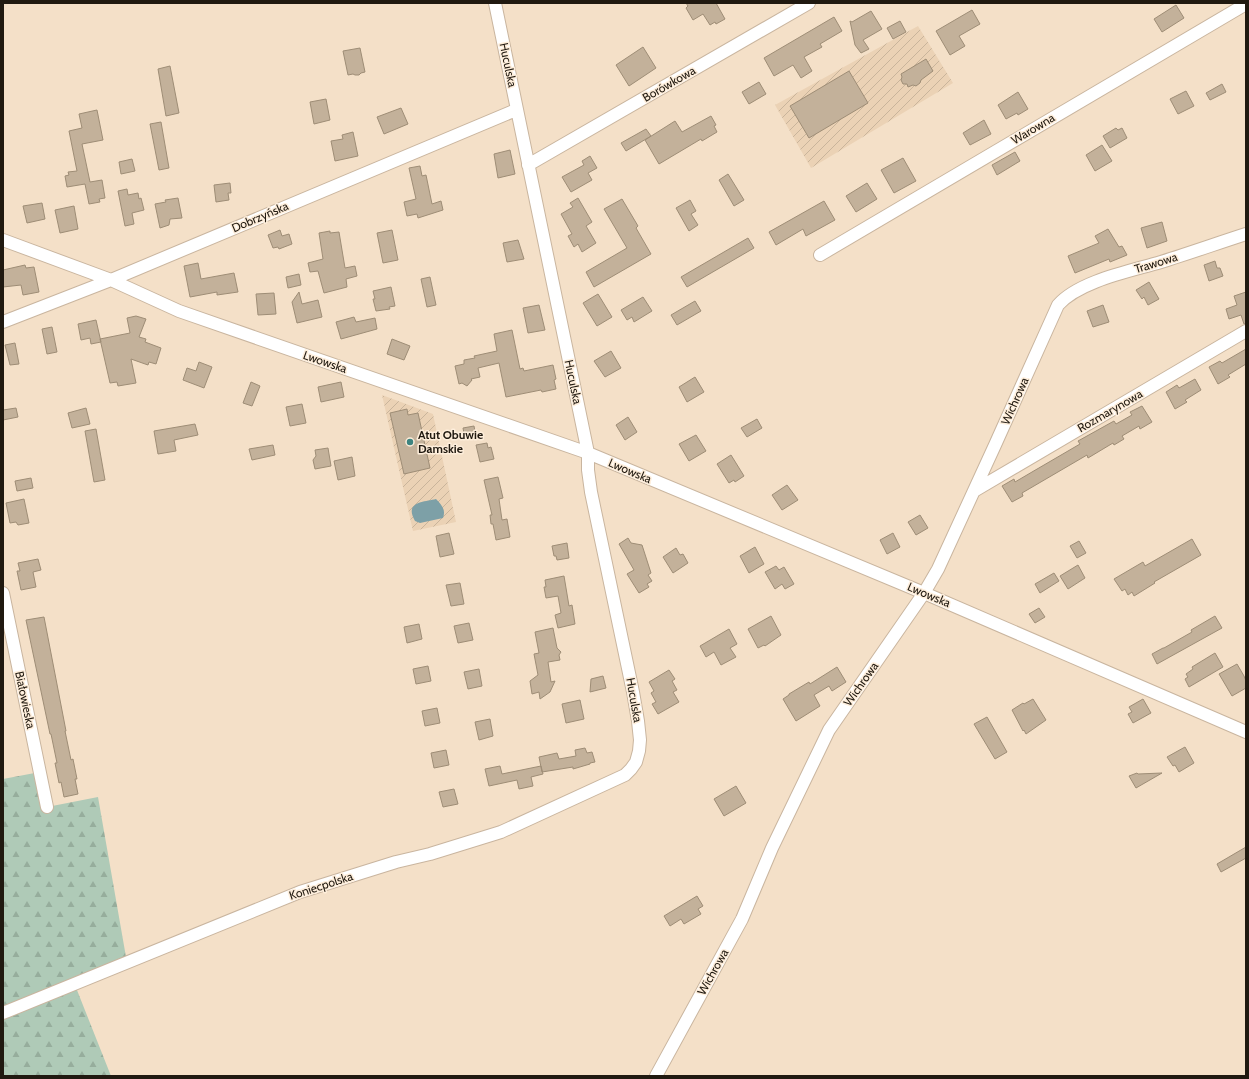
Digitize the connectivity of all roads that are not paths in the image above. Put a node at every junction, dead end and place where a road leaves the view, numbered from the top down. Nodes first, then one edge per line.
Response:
1 (495, 3) edge
2 (809, 3) edge
3 (1246, 4) edge
4 (516, 110) junction
5 (528, 165) junction
6 (1246, 234) edge
7 (3, 240) edge
8 (820, 255) dead end
9 (111, 280) junction
10 (1068, 296) joint
11 (3, 322) edge
12 (1246, 331) edge
13 (588, 453) junction
14 (974, 491) junction
15 (3, 593) edge
16 (924, 593) junction
17 (1246, 732) edge
18 (636, 762) joint
19 (47, 808) dead end
20 (3, 1013) edge
21 (656, 1076) edge

1 - 4 street, Huculska
2 - 5 street, Borówkowa
3 - 8 street, Warowna
4 - 5 street, Huculska
4 - 9 street, Dobrzyńska
5 - 13 street, Huculska
6 - 10 street, Trawowa
7 - 9 street, Lwowska
9 - 11 street, Dobrzyńska
9 - 13 street, Lwowska
10 - 14 street, Wichrowa
12 - 14 street, Rozmarynowa
13 - 16 street, Lwowska
13 - 18 street, Huculska
14 - 16 street, Wichrowa
15 - 19 street, Białowieska
16 - 17 street, Lwowska
16 - 21 street, Wichrowa
18 - 20 street, Koniecpolska

